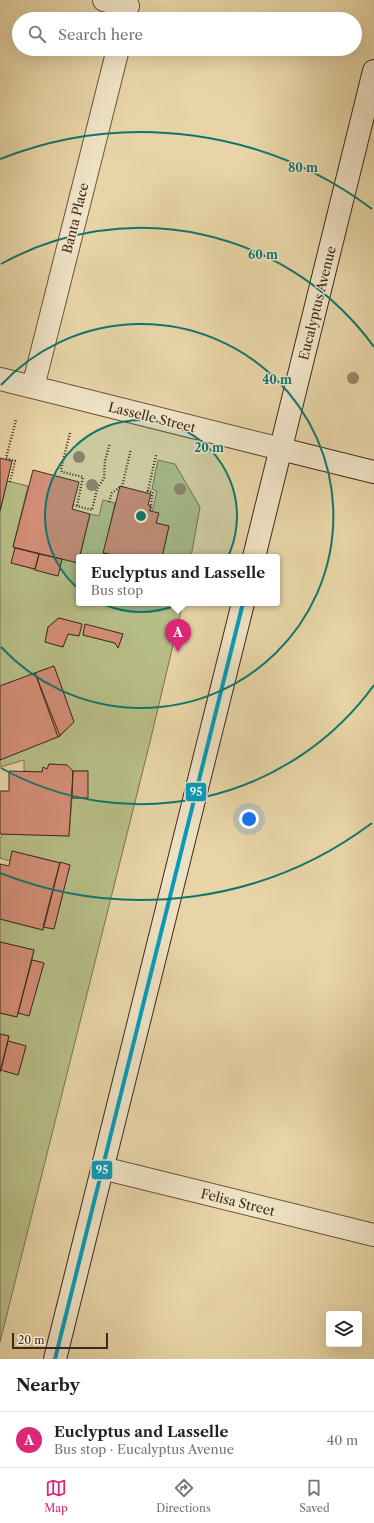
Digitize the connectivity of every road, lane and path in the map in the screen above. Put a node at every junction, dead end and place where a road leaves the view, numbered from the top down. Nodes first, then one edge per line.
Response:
1 (104, 0) edge
2 (128, 8) edge
3 (116, 56) edge
4 (374, 71) edge
5 (0, 379) edge
6 (33, 387) junction
7 (16, 420) dead end
8 (70, 433) dead end
9 (110, 443) dead end
10 (131, 449) dead end
11 (281, 449) junction
12 (156, 455) dead end
13 (374, 472) edge
14 (10, 482) dead end
15 (109, 502) dead end
16 (150, 511) dead end
17 (255, 554) edge
18 (241, 606) edge
19 (102, 1168) junction
20 (374, 1235) edge
21 (55, 1359) edge

1 - 2 main road
3 - 6 main road, Banta Place
4 - 11 main road, Eucalyptus Avenue
5 - 6 main road, Lasselle Street
6 - 11 main road, Lasselle Street
7 - 14 path
8 - 9 path
10 - 15 path
11 - 13 main road, Lasselle Street
11 - 17 main road, Eucalyptus Avenue
12 - 16 path
18 - 19 main road
19 - 20 main road, Felisa Street
19 - 21 main road

